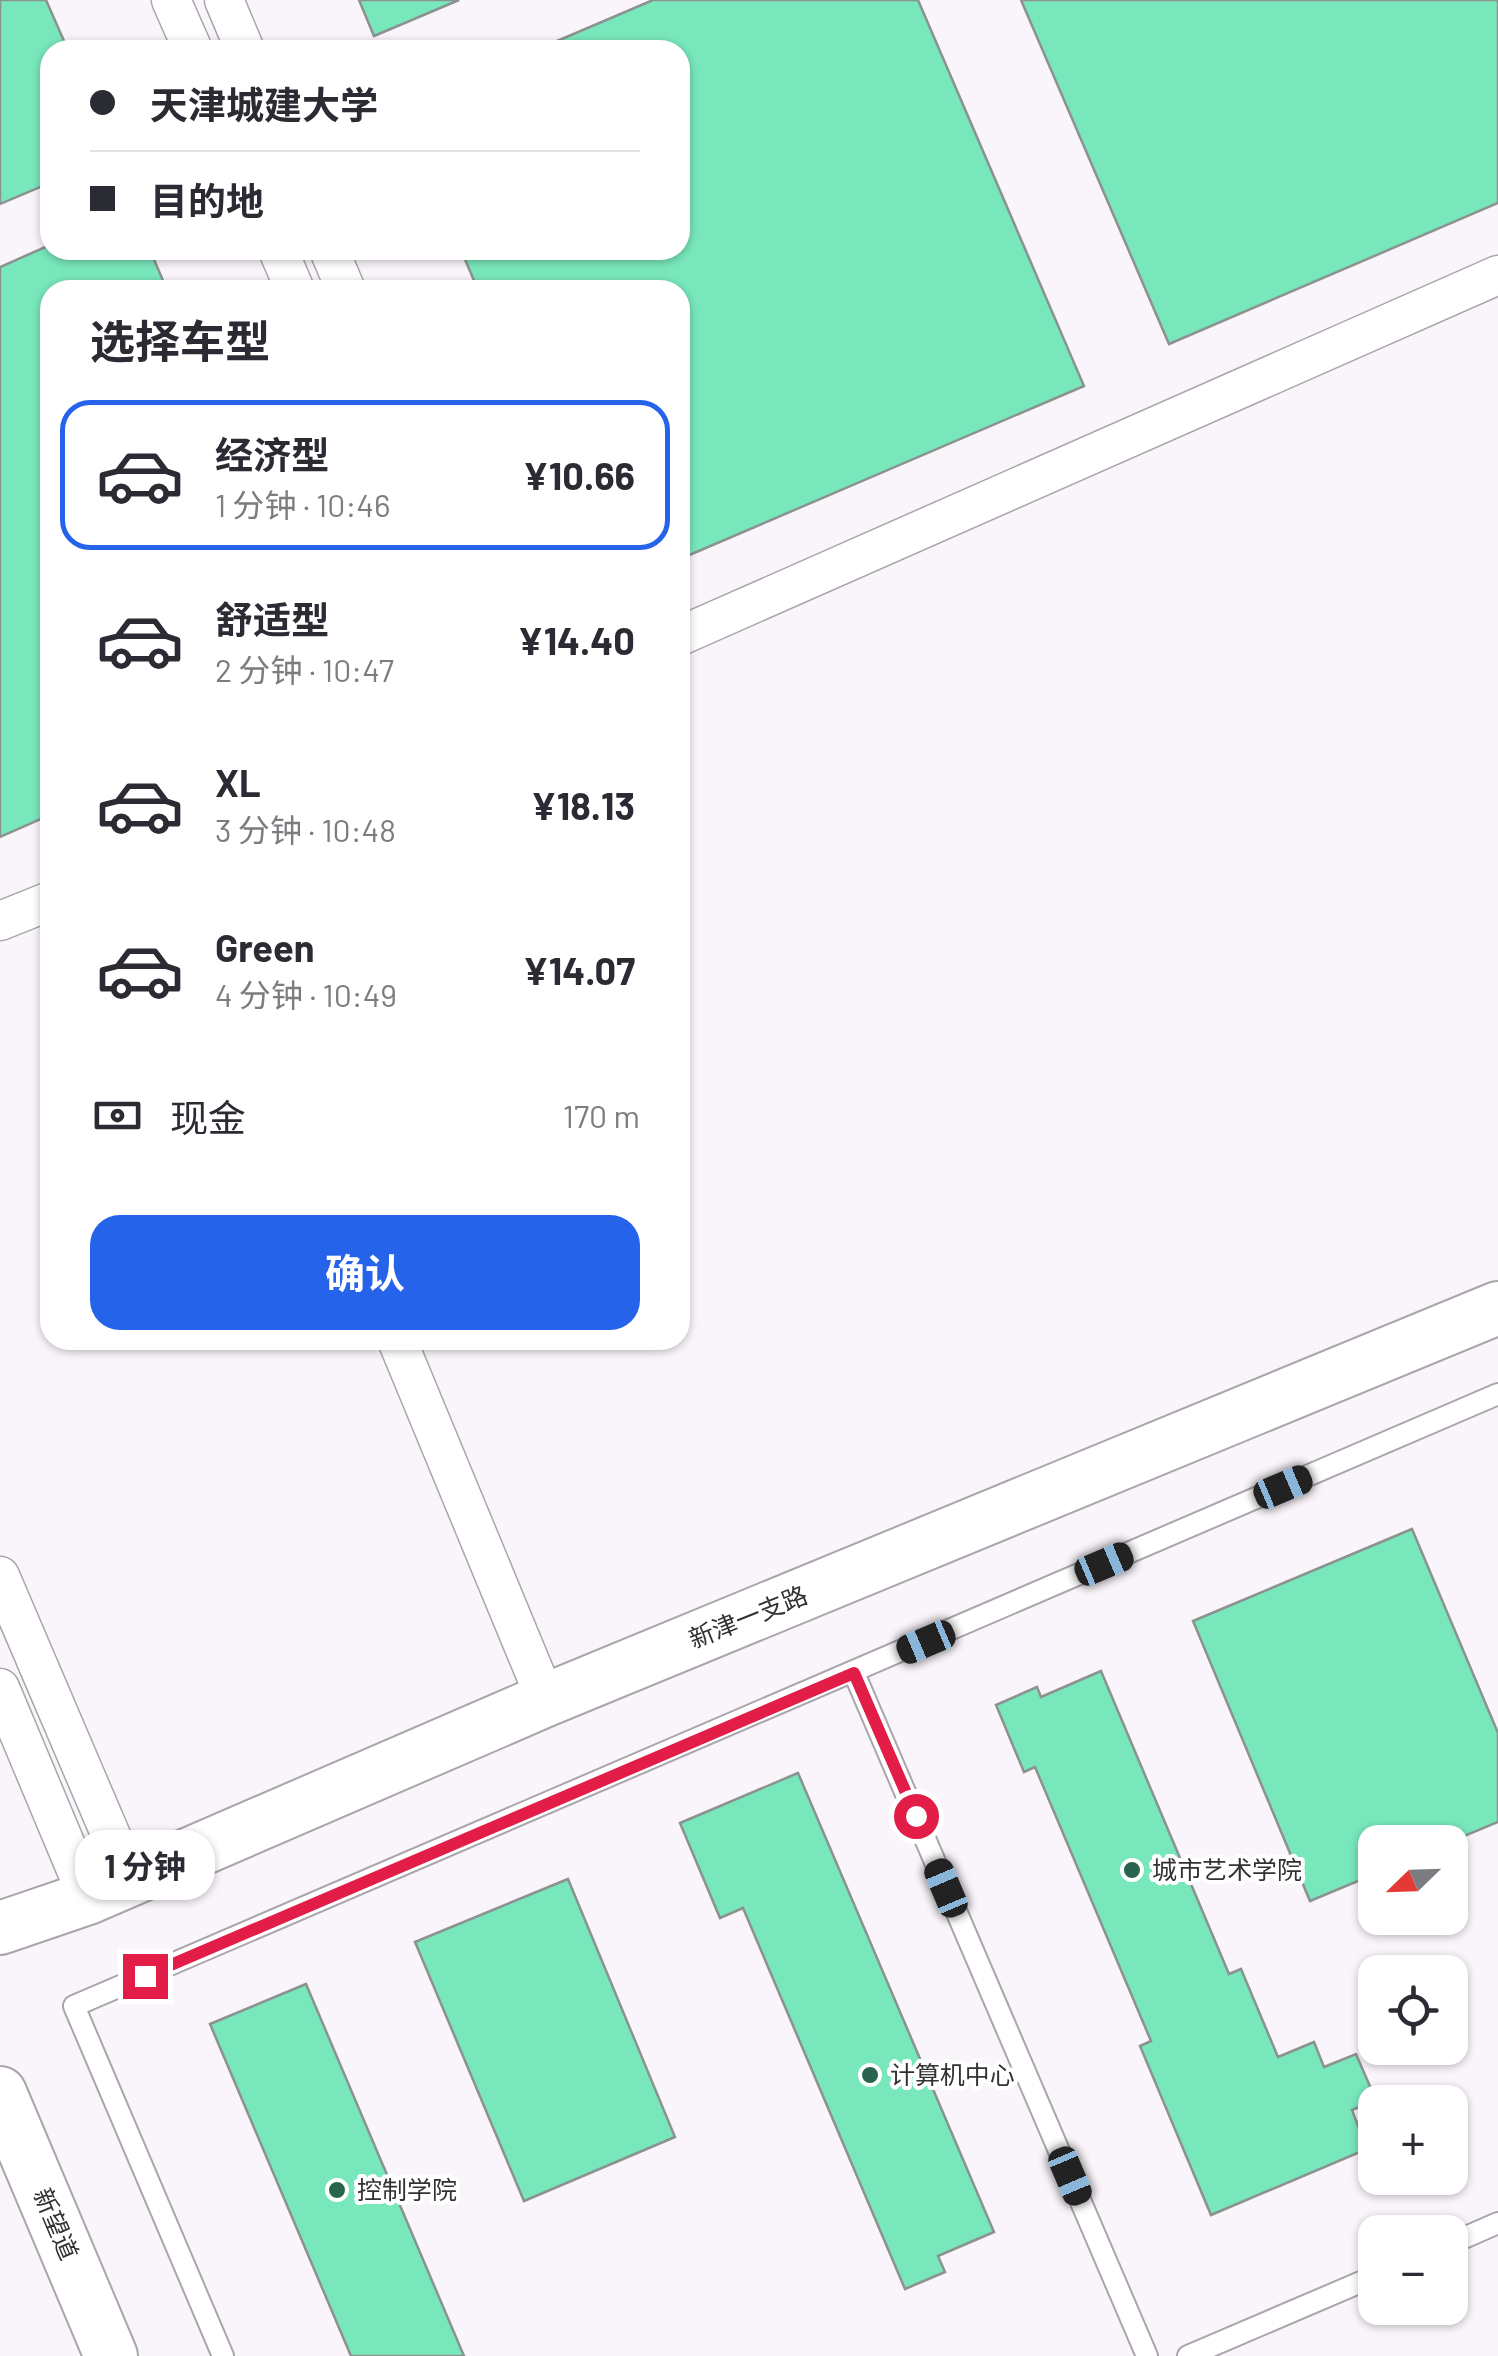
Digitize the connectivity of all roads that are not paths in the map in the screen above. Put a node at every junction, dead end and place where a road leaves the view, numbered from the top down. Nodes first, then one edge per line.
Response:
1 (171, 0) edge
2 (224, 0) edge
3 (189, 40) edge
4 (241, 40) edge
5 (1498, 275) edge
6 (690, 632) edge
7 (40, 905) edge
8 (0, 922) edge
9 (1498, 1308) edge
10 (401, 1350) edge
11 (1498, 1394) edge
12 (0, 1576) edge
13 (854, 1673) junction
14 (0, 1688) edge
15 (546, 1700) junction
16 (109, 1889) junction
17 (0, 1928) edge
18 (0, 2093) edge
19 (1498, 2223) edge
20 (1468, 2236) edge
21 (1358, 2283) edge
22 (111, 2356) edge
23 (223, 2356) edge
24 (1147, 2356) edge
25 (1188, 2356) edge

1 - 3 street
2 - 4 street
5 - 6 street
7 - 8 street
9 - 15 street, 新津一支路
10 - 15 street
11 - 13 lane
12 - 16 street
13 - 23 lane
13 - 24 lane
14 - 16 street
15 - 16 street, 新津一支路
16 - 17 street, 新津一支路
18 - 22 street, 新望道
19 - 20 lane
21 - 25 lane

